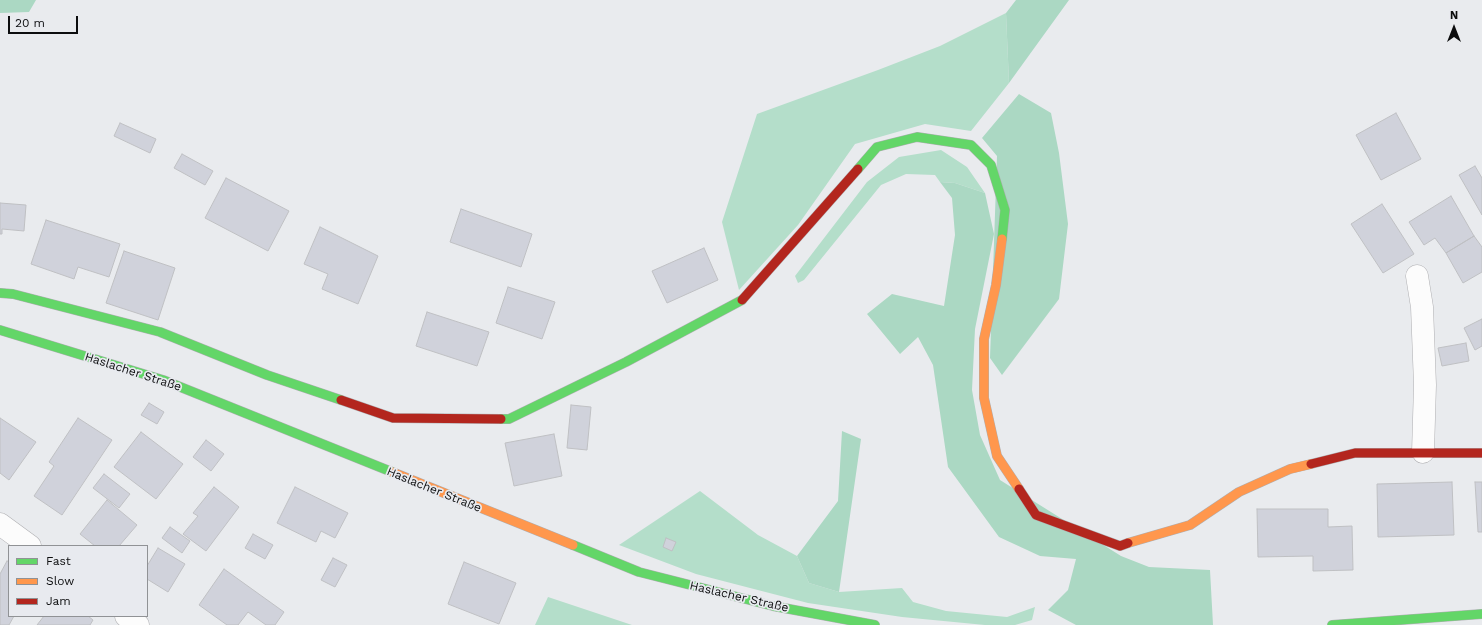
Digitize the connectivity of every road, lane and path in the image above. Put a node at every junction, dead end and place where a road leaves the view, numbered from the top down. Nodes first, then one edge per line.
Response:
1 (1417, 276) dead end
2 (0, 293) edge
3 (0, 330) edge
4 (1423, 452) junction
5 (1482, 453) edge
6 (0, 524) edge
7 (29, 545) edge
8 (1482, 614) edge
9 (127, 617) edge
10 (138, 625) edge
11 (875, 625) edge
12 (1332, 625) edge

1 - 4 street
2 - 4 street
3 - 11 street, Haslacher Straße
4 - 5 street
6 - 7 street
8 - 12 street
9 - 10 street

